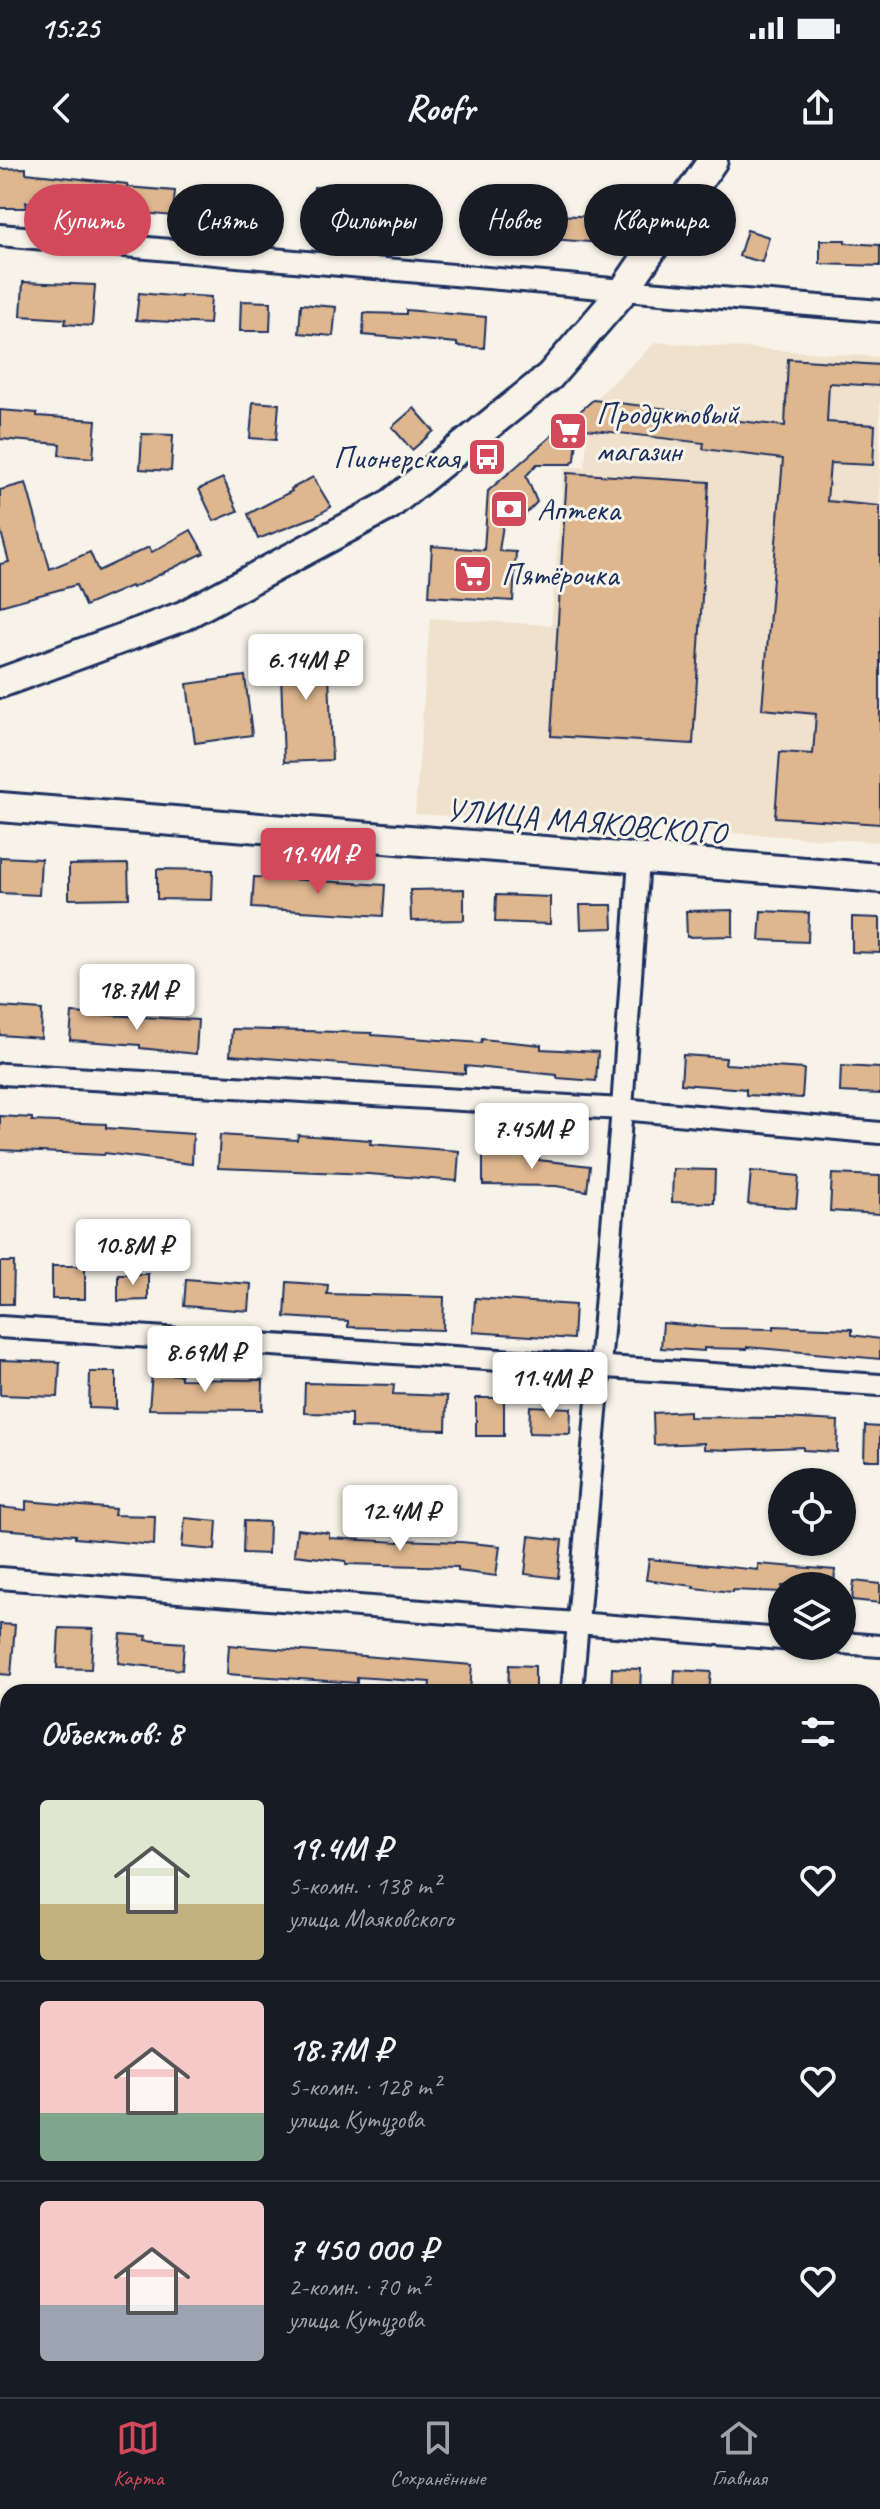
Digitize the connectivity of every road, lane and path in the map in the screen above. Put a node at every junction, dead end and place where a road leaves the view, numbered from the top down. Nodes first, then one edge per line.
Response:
1 (713, 160) edge
2 (0, 235) edge
3 (624, 290) junction
4 (880, 311) edge
5 (0, 683) edge
6 (0, 807) edge
7 (639, 859) junction
8 (880, 878) edge
9 (2, 1074) edge
10 (622, 1109) junction
11 (880, 1133) edge
12 (0, 1327) edge
13 (599, 1367) junction
14 (880, 1385) edge
15 (0, 1578) edge
16 (579, 1625) junction
17 (768, 1638) edge
18 (856, 1644) edge
19 (880, 1646) edge
20 (573, 1684) edge

1 - 3 street
2 - 3 street
3 - 4 street
3 - 5 street
6 - 7 street, УЛИЦА МАЯКОВСКОГО
7 - 8 street, УЛИЦА МАЯКОВСКОГО
7 - 10 street
9 - 10 street
10 - 11 street
10 - 13 street
12 - 13 street
13 - 14 street
13 - 16 street
15 - 16 street
16 - 17 street
16 - 20 street
18 - 19 street

